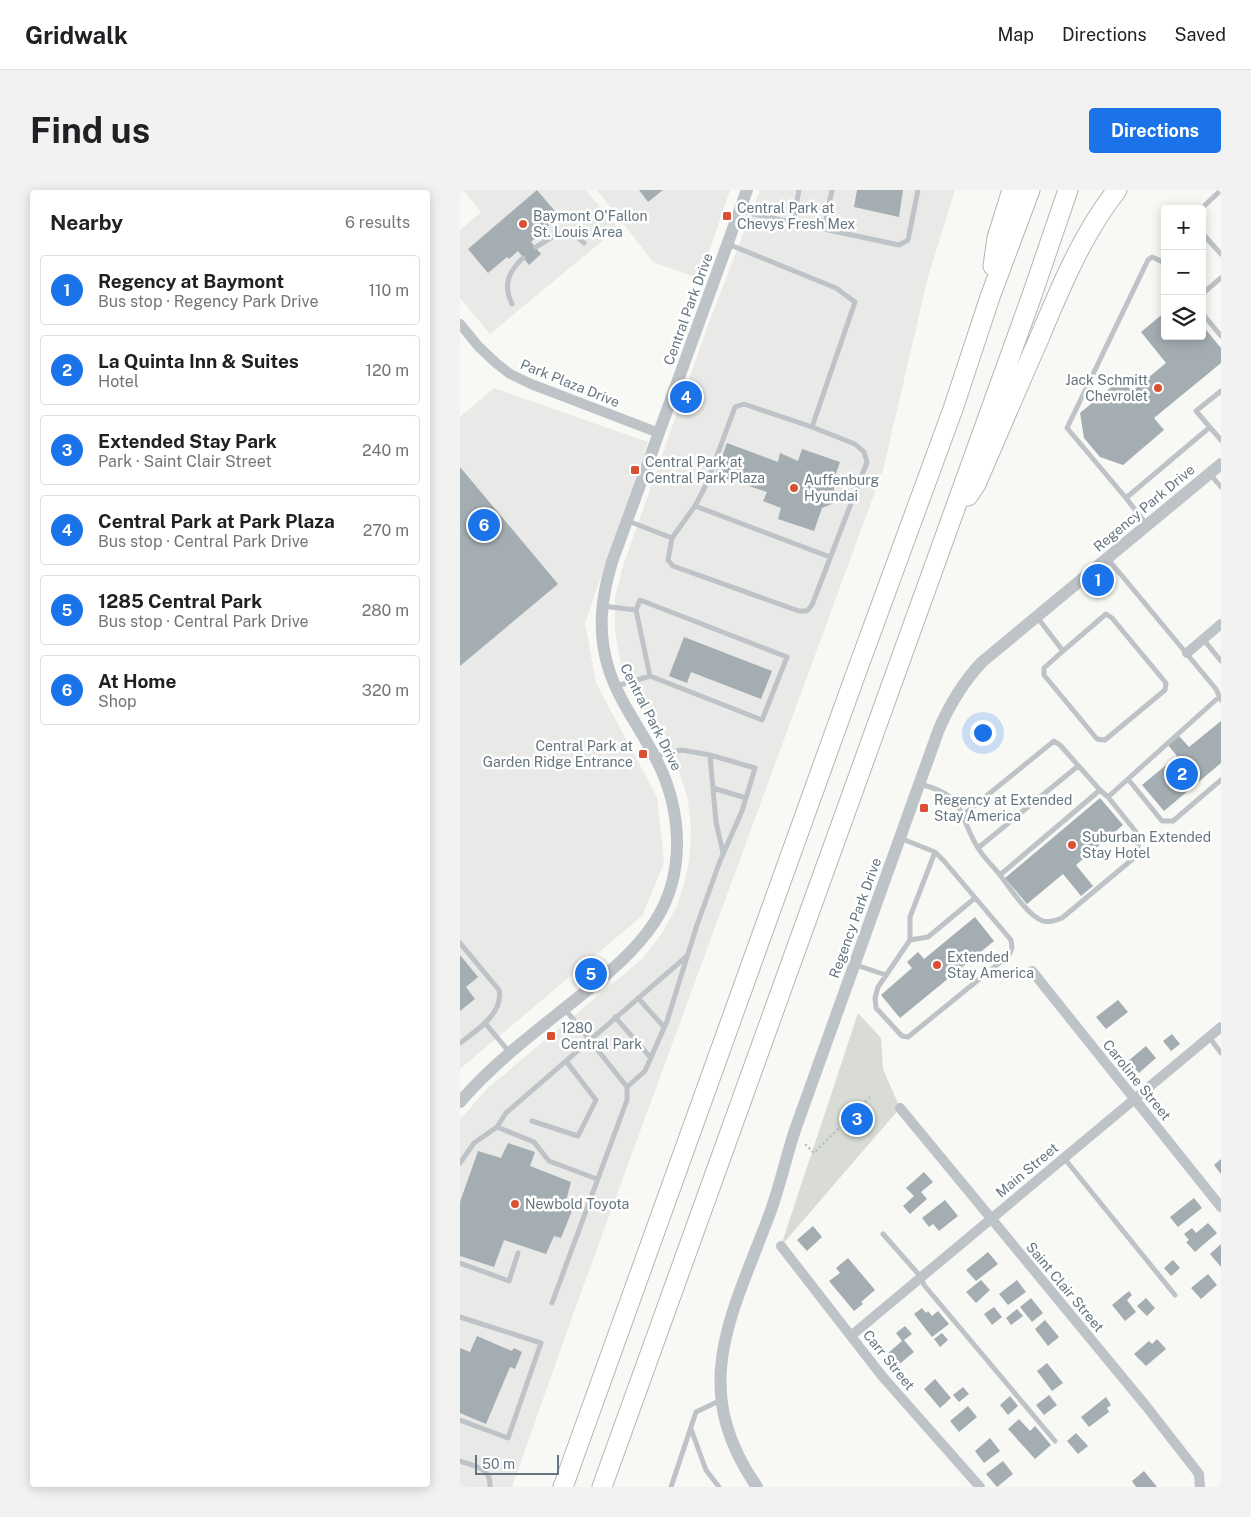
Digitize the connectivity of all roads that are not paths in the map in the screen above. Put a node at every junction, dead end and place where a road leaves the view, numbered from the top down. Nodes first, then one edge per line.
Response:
1 (747, 190) edge
2 (799, 190) edge
3 (832, 190) edge
4 (918, 190) edge
5 (1012, 190) edge
6 (1030, 190) edge
7 (1068, 190) edge
8 (1117, 190) edge
9 (1221, 190) edge
10 (1205, 205) edge
11 (739, 211) junction
12 (794, 223) junction
13 (824, 229) junction
14 (1206, 237) edge
15 (584, 243) dead end
16 (727, 244) junction
17 (536, 247) dead end
18 (1221, 254) edge
19 (523, 258) dead end
20 (1161, 261) edge
21 (1221, 278) edge
22 (1206, 291) edge
23 (990, 296) junction
24 (512, 304) dead end
25 (1206, 318) edge
26 (460, 324) edge
27 (1221, 336) edge
28 (1221, 391) edge
29 (812, 427) junction
30 (1210, 427) junction
31 (659, 433) junction
32 (1221, 440) edge
33 (1221, 464) edge
34 (1210, 473) junction
35 (1221, 487) edge
36 (1126, 498) junction
37 (695, 506) junction
38 (627, 521) junction
39 (1147, 525) junction
40 (947, 528) junction
41 (672, 538) junction
42 (830, 557) junction
43 (1107, 558) junction
44 (602, 606) junction
45 (636, 610) junction
46 (1036, 617) junction
47 (1221, 624) edge
48 (1203, 639) junction
49 (1064, 651) junction
50 (1187, 652) junction
51 (1221, 662) edge
52 (650, 676) junction
53 (616, 686) junction
54 (1220, 698) edge
55 (710, 755) junction
56 (655, 756) junction
57 (1078, 766) junction
58 (1128, 779) junction
59 (1221, 780) edge
60 (919, 784) junction
61 (713, 788) junction
62 (1100, 790) junction
63 (1108, 797) junction
64 (746, 798) junction
65 (963, 815) junction
66 (900, 838) junction
67 (978, 848) junction
68 (935, 852) junction
69 (723, 854) junction
70 (1000, 875) junction
71 (976, 898) junction
72 (910, 940) junction
73 (460, 943) edge
74 (688, 956) junction
75 (854, 964) junction
76 (1032, 971) dead end
77 (886, 975) junction
78 (638, 998) junction
79 (564, 1009) junction
80 (615, 1018) junction
81 (485, 1023) junction
82 (664, 1026) junction
83 (1221, 1027) edge
84 (1208, 1037) junction
85 (590, 1040) junction
86 (460, 1043) edge
87 (1221, 1053) edge
88 (510, 1054) junction
89 (651, 1058) junction
90 (566, 1061) junction
91 (627, 1087) junction
92 (1134, 1098) junction
93 (460, 1102) edge
94 (900, 1108) dead end
95 (532, 1121) dead end
96 (497, 1128) junction
97 (1063, 1157) junction
98 (460, 1163) edge
99 (597, 1179) junction
100 (1221, 1207) edge
101 (990, 1218) junction
102 (883, 1234) dead end
103 (781, 1246) dead end
104 (518, 1253) dead end
105 (460, 1263) edge
106 (921, 1277) junction
107 (1175, 1295) dead end
108 (552, 1303) dead end
109 (460, 1317) edge
110 (852, 1335) junction
111 (722, 1400) junction
112 (460, 1420) edge
113 (691, 1429) junction
114 (1055, 1441) dead end
115 (460, 1461) edge
116 (490, 1487) edge
117 (563, 1487) edge
118 (602, 1487) edge
119 (670, 1487) edge
120 (719, 1487) edge
121 (757, 1487) edge
122 (980, 1487) edge
123 (1200, 1487) edge

1 - 11 street, Central Park Drive
2 - 12 lane
3 - 13 lane
4 - 13 lane
5 - 23 highway
6 - 23 highway
7 - 40 highway
8 - 40 highway
9 - 10 lane
11 - 12 lane
11 - 16 street, Central Park Drive
12 - 13 lane
14 - 18 lane
15 - 17 lane
16 - 29 lane
16 - 31 street, Central Park Drive
19 - 24 lane
20 - 36 lane
21 - 22 lane
23 - 117 highway
25 - 27 lane
26 - 31 street, Park Plaza Drive
28 - 30 lane
29 - 37 lane
29 - 42 lane
30 - 32 lane
30 - 36 lane
31 - 38 street, Central Park Drive
33 - 34 street, Regency Park Drive
34 - 35 lane
34 - 39 street, Regency Park Drive
36 - 39 lane
37 - 41 lane
37 - 42 lane
38 - 41 lane
38 - 44 street, Central Park Drive
39 - 43 street, Regency Park Drive
40 - 118 highway
41 - 42 lane
43 - 46 street, Regency Park Drive
43 - 50 lane
44 - 45 lane
44 - 53 street, Central Park Drive
45 - 52 lane
45 - 52 lane
46 - 49 lane
46 - 60 street, Regency Park Drive
47 - 48 street
48 - 50 street
48 - 51 lane
49 - 49 lane
50 - 54 lane
52 - 53 lane
53 - 56 street, Central Park Drive
54 - 58 lane
55 - 56 lane
55 - 61 lane
55 - 64 lane
56 - 79 street, Central Park Drive
57 - 62 lane
57 - 65 lane
57 - 67 lane
58 - 59 lane
58 - 63 lane
60 - 65 lane
60 - 66 street, Regency Park Drive
61 - 64 lane
61 - 69 lane
62 - 63 lane
62 - 70 lane
63 - 70 lane
64 - 69 lane
65 - 67 lane
66 - 68 lane
66 - 75 street, Regency Park Drive
67 - 70 lane
68 - 71 lane
68 - 72 lane
69 - 74 lane
71 - 72 lane
71 - 77 lane
72 - 77 lane
73 - 81 lane
74 - 78 lane
74 - 82 lane
75 - 77 lane
75 - 111 street, Regency Park Drive
76 - 92 street, Caroline Street
78 - 80 lane
78 - 82 lane
79 - 85 lane
79 - 88 street, Central Park Drive
80 - 85 lane
80 - 89 lane
81 - 86 lane
81 - 88 lane
82 - 89 lane
83 - 84 street, Main Street
84 - 87 lane
84 - 92 street, Main Street
85 - 90 lane
85 - 91 lane
88 - 93 street, Central Park Drive
89 - 91 lane
90 - 95 lane
90 - 96 lane
91 - 99 lane
92 - 97 street, Main Street
92 - 100 street, Caroline Street
94 - 101 street, Saint Clair Street
96 - 98 lane
96 - 99 lane
97 - 101 street, Main Street
97 - 107 lane
99 - 108 lane
101 - 106 street, Main Street
101 - 123 street, Saint Clair Street
102 - 106 lane
103 - 110 street, Carr Street
104 - 105 lane
106 - 110 street, Main Street
106 - 114 lane
109 - 112 lane
110 - 122 street, Carr Street
111 - 113 lane
111 - 121 street, Regency Park Drive
113 - 119 lane
113 - 120 lane
115 - 116 lane

